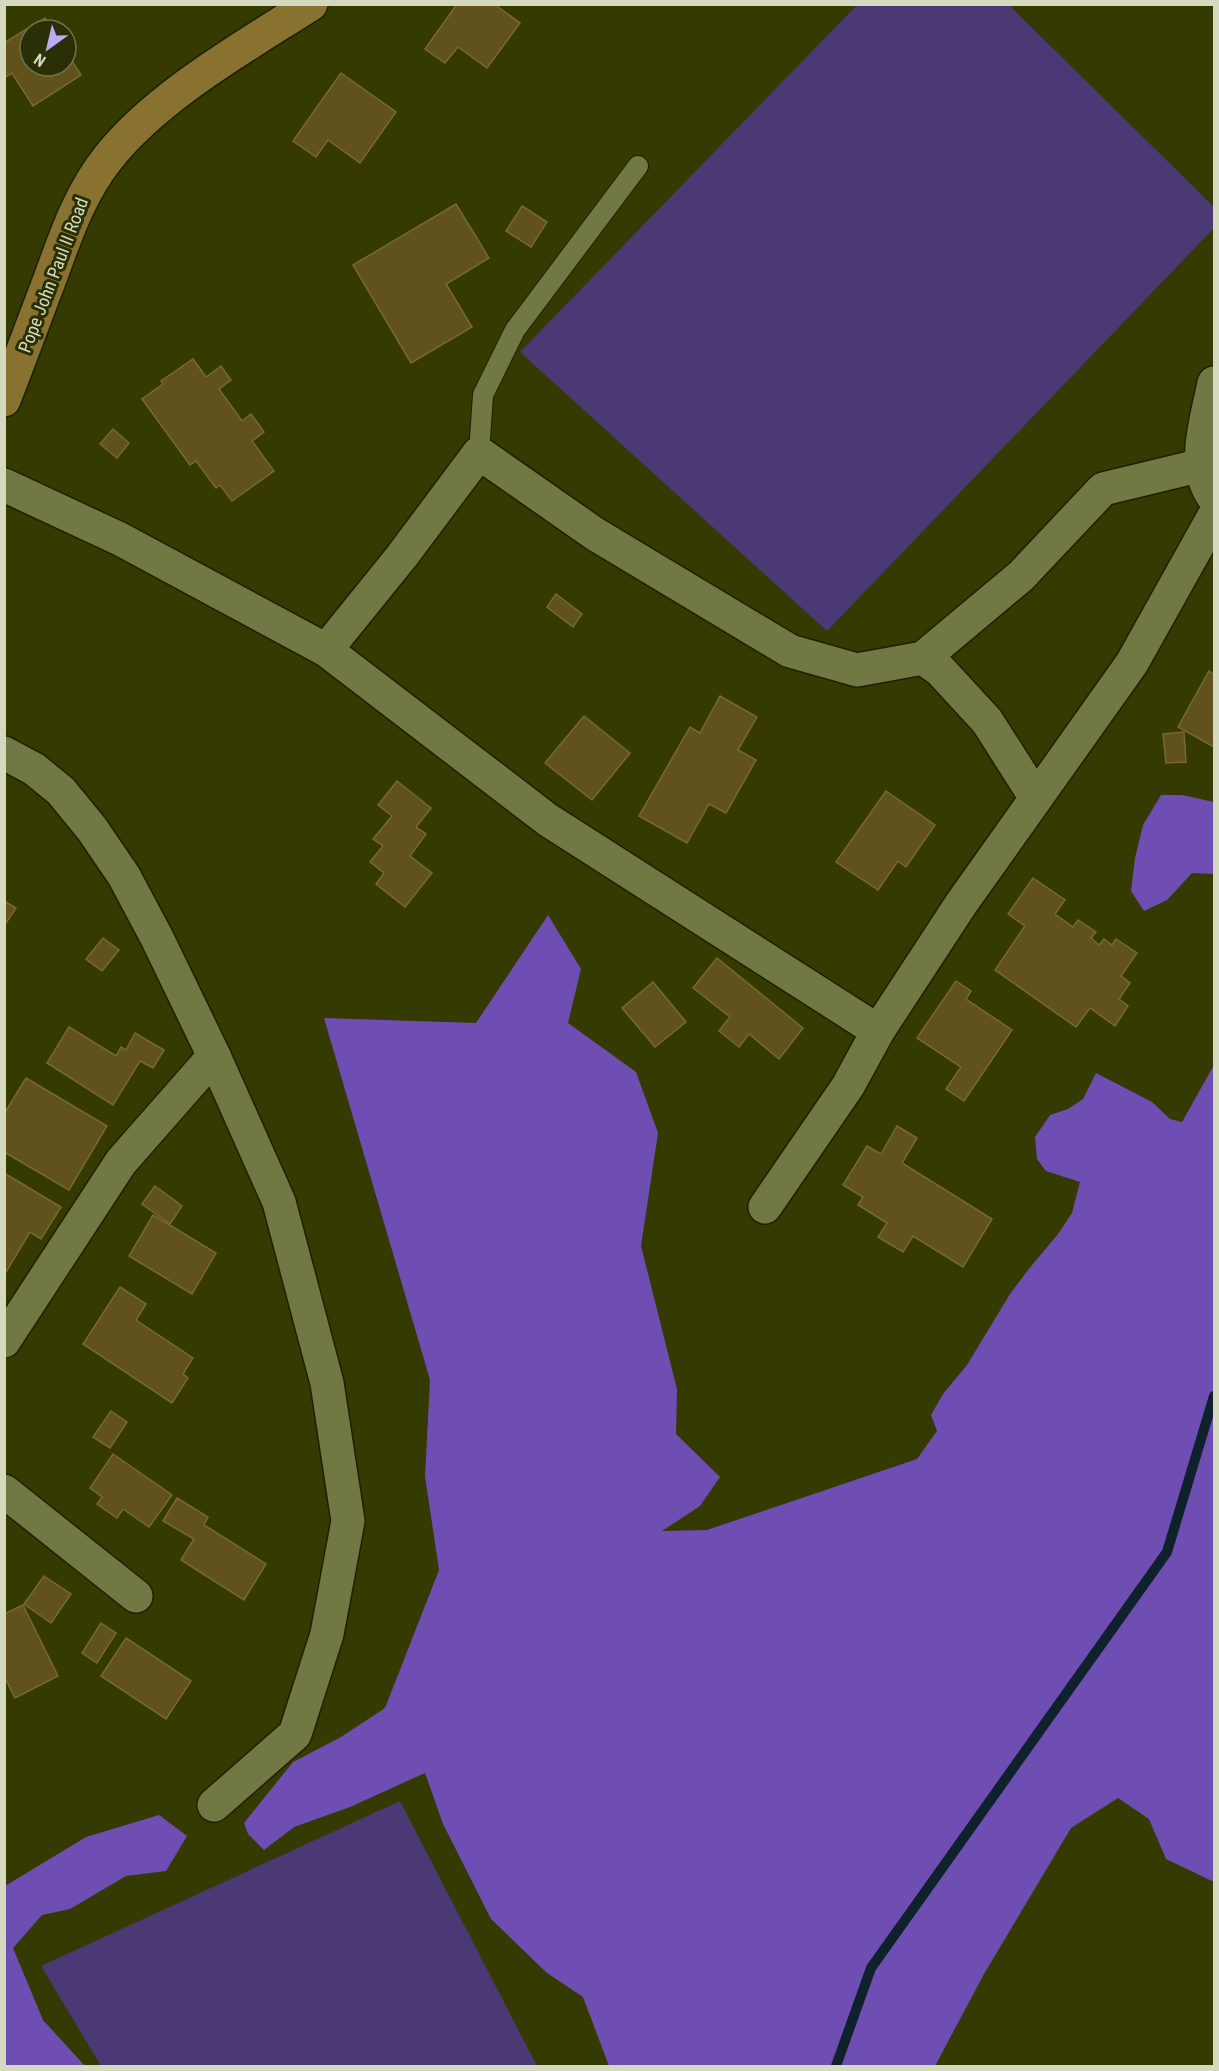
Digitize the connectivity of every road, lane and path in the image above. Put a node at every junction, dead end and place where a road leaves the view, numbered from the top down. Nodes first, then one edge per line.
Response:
1 (311, 4) edge
2 (638, 166) dead end
3 (1215, 383) edge
4 (4, 400) edge
5 (479, 453) junction
6 (1202, 465) junction
7 (4, 485) edge
8 (1215, 498) edge
9 (1215, 516) edge
10 (326, 650) junction
11 (923, 658) junction
12 (4, 753) edge
13 (1036, 798) junction
14 (878, 1030) junction
15 (214, 1056) junction
16 (765, 1207) dead end
17 (4, 1341) edge
18 (4, 1491) edge
19 (136, 1596) dead end
20 (214, 1805) dead end

1 - 4 main road, Pope John Paul II Road
2 - 5 lane
3 - 6 street
5 - 10 street
5 - 11 street
6 - 8 street
6 - 11 street
7 - 10 street
9 - 13 street
10 - 14 street
11 - 13 street
12 - 15 street
13 - 14 street
14 - 16 street
15 - 17 street
15 - 20 street
18 - 19 street

